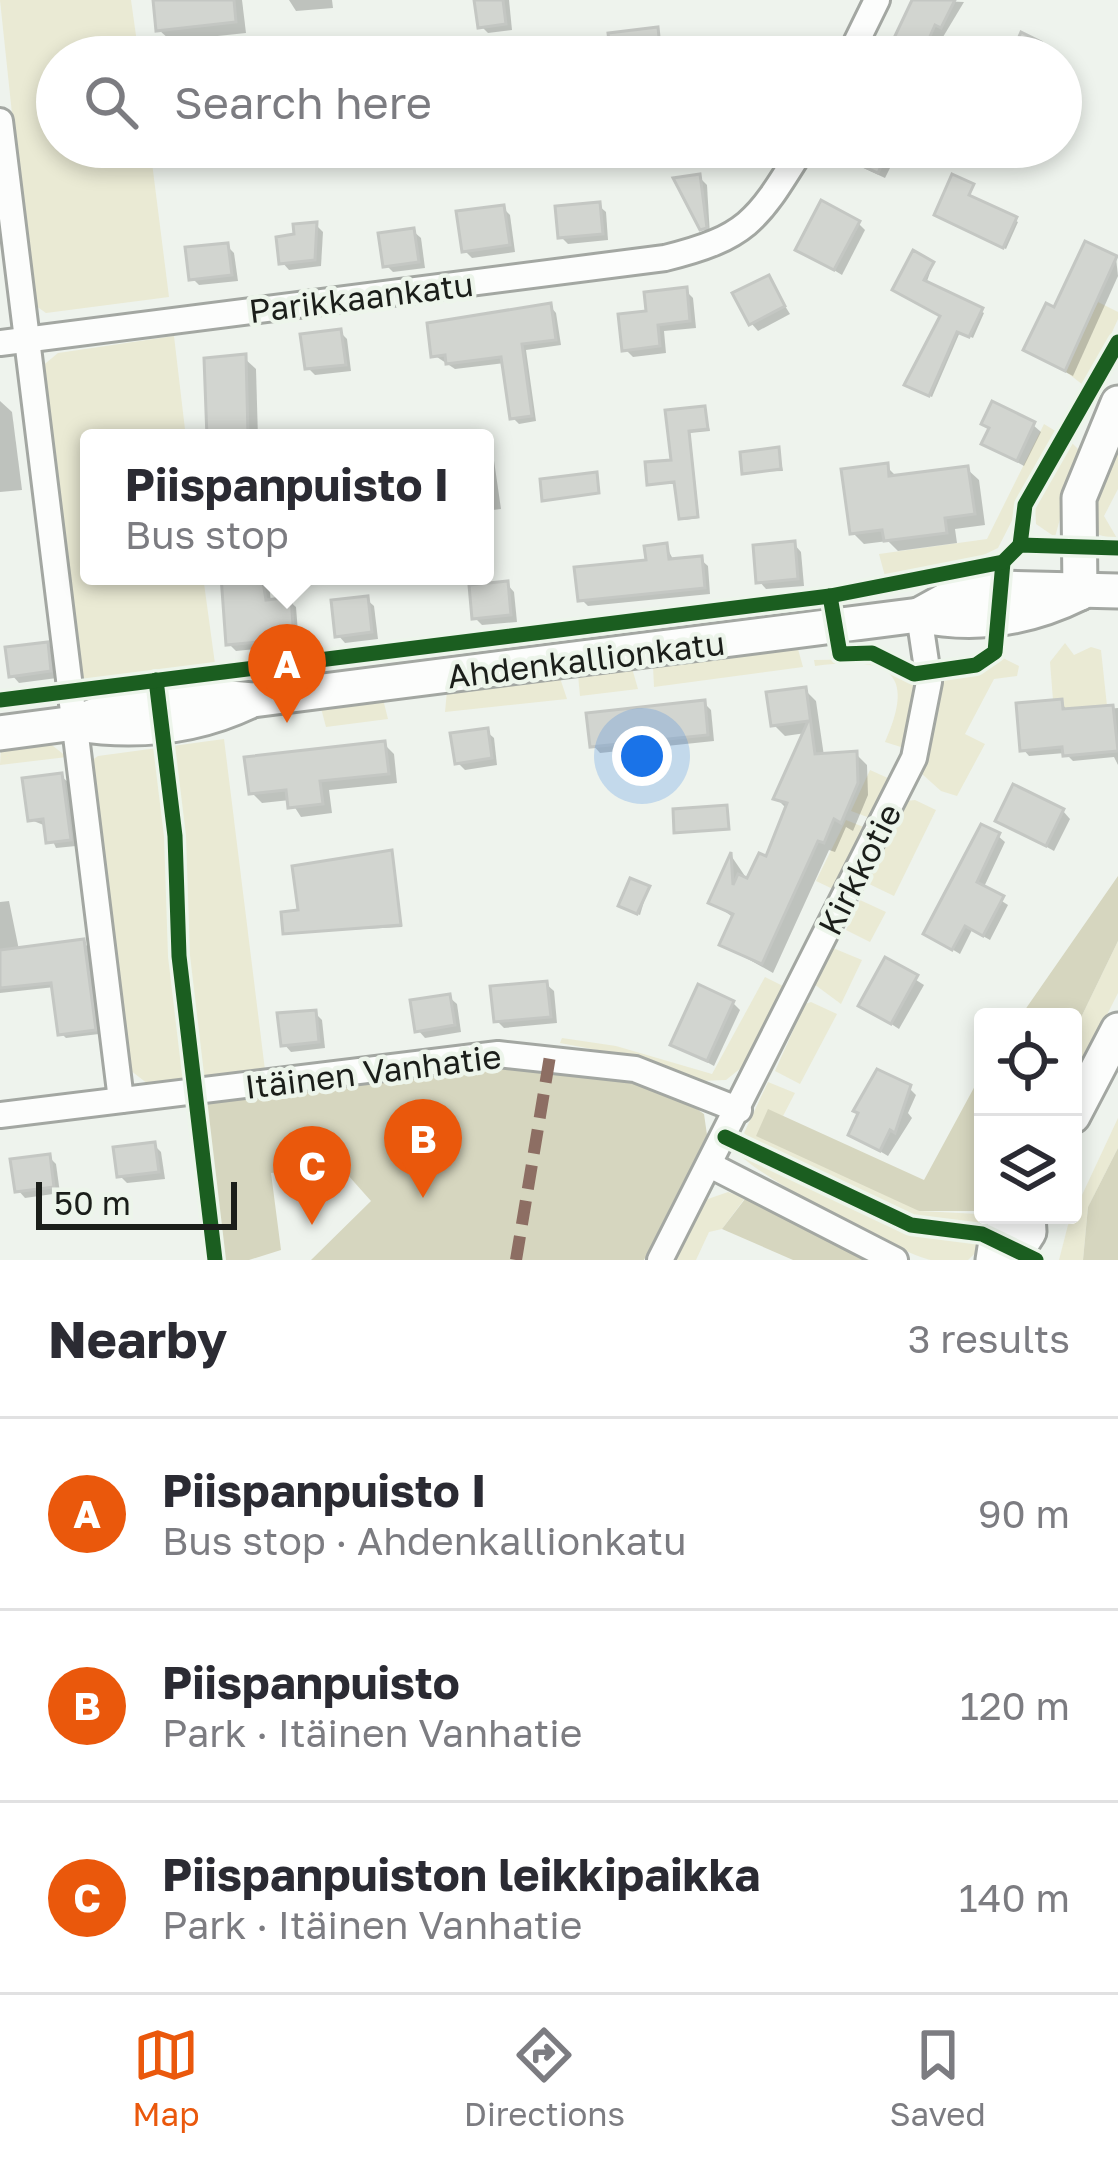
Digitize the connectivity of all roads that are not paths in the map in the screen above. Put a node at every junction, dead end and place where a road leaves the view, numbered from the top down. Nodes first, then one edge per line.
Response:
1 (877, 0) edge
2 (859, 36) edge
3 (0, 121) edge
4 (790, 168) edge
5 (28, 340) junction
6 (0, 343) edge
7 (1118, 403) edge
8 (1118, 590) edge
9 (1080, 593) junction
10 (919, 615) junction
11 (75, 723) junction
12 (0, 733) edge
13 (1118, 1030) edge
14 (1082, 1099) edge
15 (121, 1100) junction
16 (739, 1110) junction
17 (0, 1115) edge
18 (710, 1165) junction
19 (1008, 1224) edge
20 (1029, 1224) edge
21 (660, 1260) edge
22 (895, 1260) edge
23 (993, 1260) edge
24 (1011, 1260) edge

1 - 2 street
3 - 5 street
4 - 5 street, Parikkaankatu
5 - 6 street, Parikkaankatu
5 - 11 street
7 - 9 street
8 - 9 street, Ahdenkallionkatu
9 - 10 street, Ahdenkallionkatu
10 - 11 street, Ahdenkallionkatu
10 - 16 street, Kirkkotie
11 - 12 street, Ahdenkallionkatu
11 - 15 street
13 - 14 street
15 - 16 street, Itäinen Vanhatie
15 - 17 street, Itäinen Vanhatie
16 - 18 street, Kirkkotie
18 - 21 street, Kirkkotie
18 - 22 street
19 - 23 street
20 - 24 street

